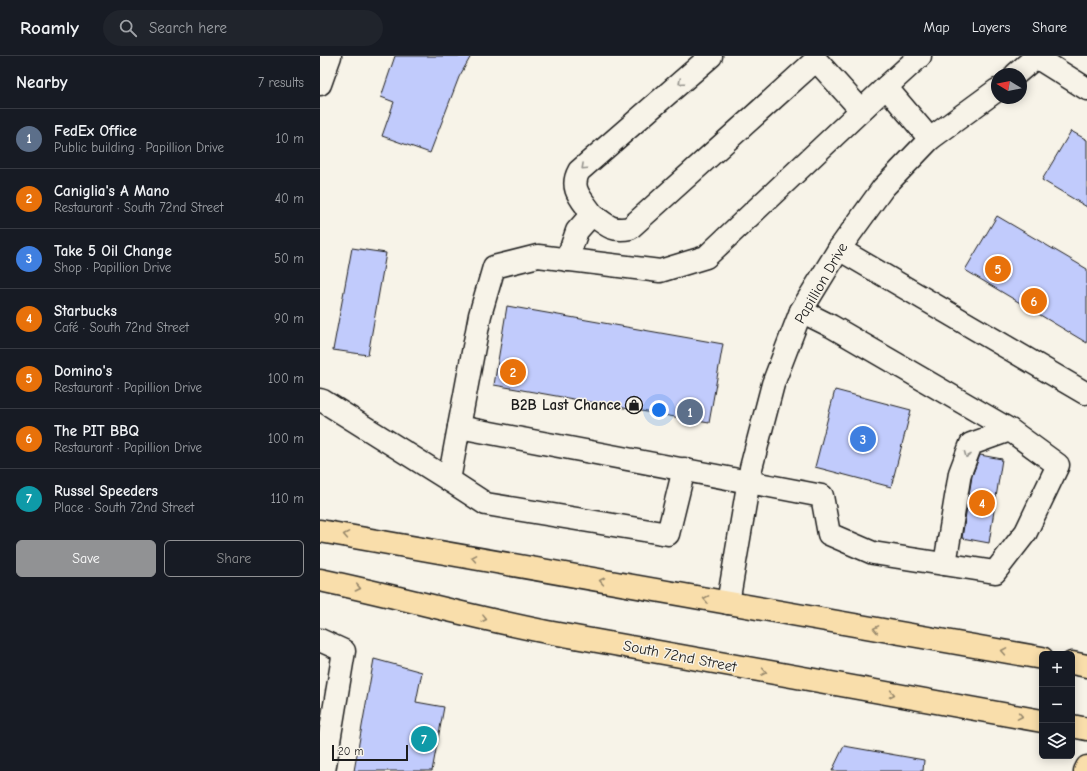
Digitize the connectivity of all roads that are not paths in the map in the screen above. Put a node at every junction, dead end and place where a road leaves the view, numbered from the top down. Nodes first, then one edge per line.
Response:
1 (330, 56) edge
2 (711, 56) edge
3 (920, 56) edge
4 (1037, 57) edge
5 (816, 58) edge
6 (1023, 68) edge
7 (320, 84) edge
8 (886, 86) junction
9 (1087, 89) edge
10 (991, 94) edge
11 (861, 110) junction
12 (930, 140) junction
13 (592, 214) junction
14 (839, 249) junction
15 (567, 260) junction
16 (801, 311) junction
17 (1085, 393) dead end
18 (320, 400) edge
19 (459, 427) junction
20 (1010, 430) junction
21 (684, 469) junction
22 (449, 480) junction
23 (749, 482) junction
24 (320, 531) edge
25 (945, 564) junction
26 (320, 580) edge
27 (728, 603) junction
28 (320, 640) edge
29 (1039, 657) edge
30 (1075, 664) edge
31 (1087, 666) edge
32 (1039, 720) edge
33 (1075, 727) edge
34 (1087, 729) edge
35 (1087, 767) edge
36 (324, 771) edge
37 (1085, 771) edge

1 - 7 street
2 -> 13 street
3 - 8 street
4 - 6 street
4 - 9 street
5 - 11 street
5 - 13 street
8 - 11 street
8 - 12 street
10 - 12 street, Papillion Drive
11 - 15 street
12 - 14 street, Papillion Drive
13 - 15 street
14 - 16 street, Papillion Drive
14 - 17 street
15 - 19 street
16 - 20 street
16 - 23 street, Papillion Drive
18 - 22 street
19 - 21 street
19 - 22 street
20 -> 25 street
20 - 25 street
21 - 22 street
21 - 23 street
23 - 25 street
23 - 27 street, Papillion Drive
27 -> 24 main road
26 -> 32 main road, South 72nd Street
29 -> 27 main road
28 - 36 street
30 - 31 main road
33 - 34 main road
35 - 37 main road

